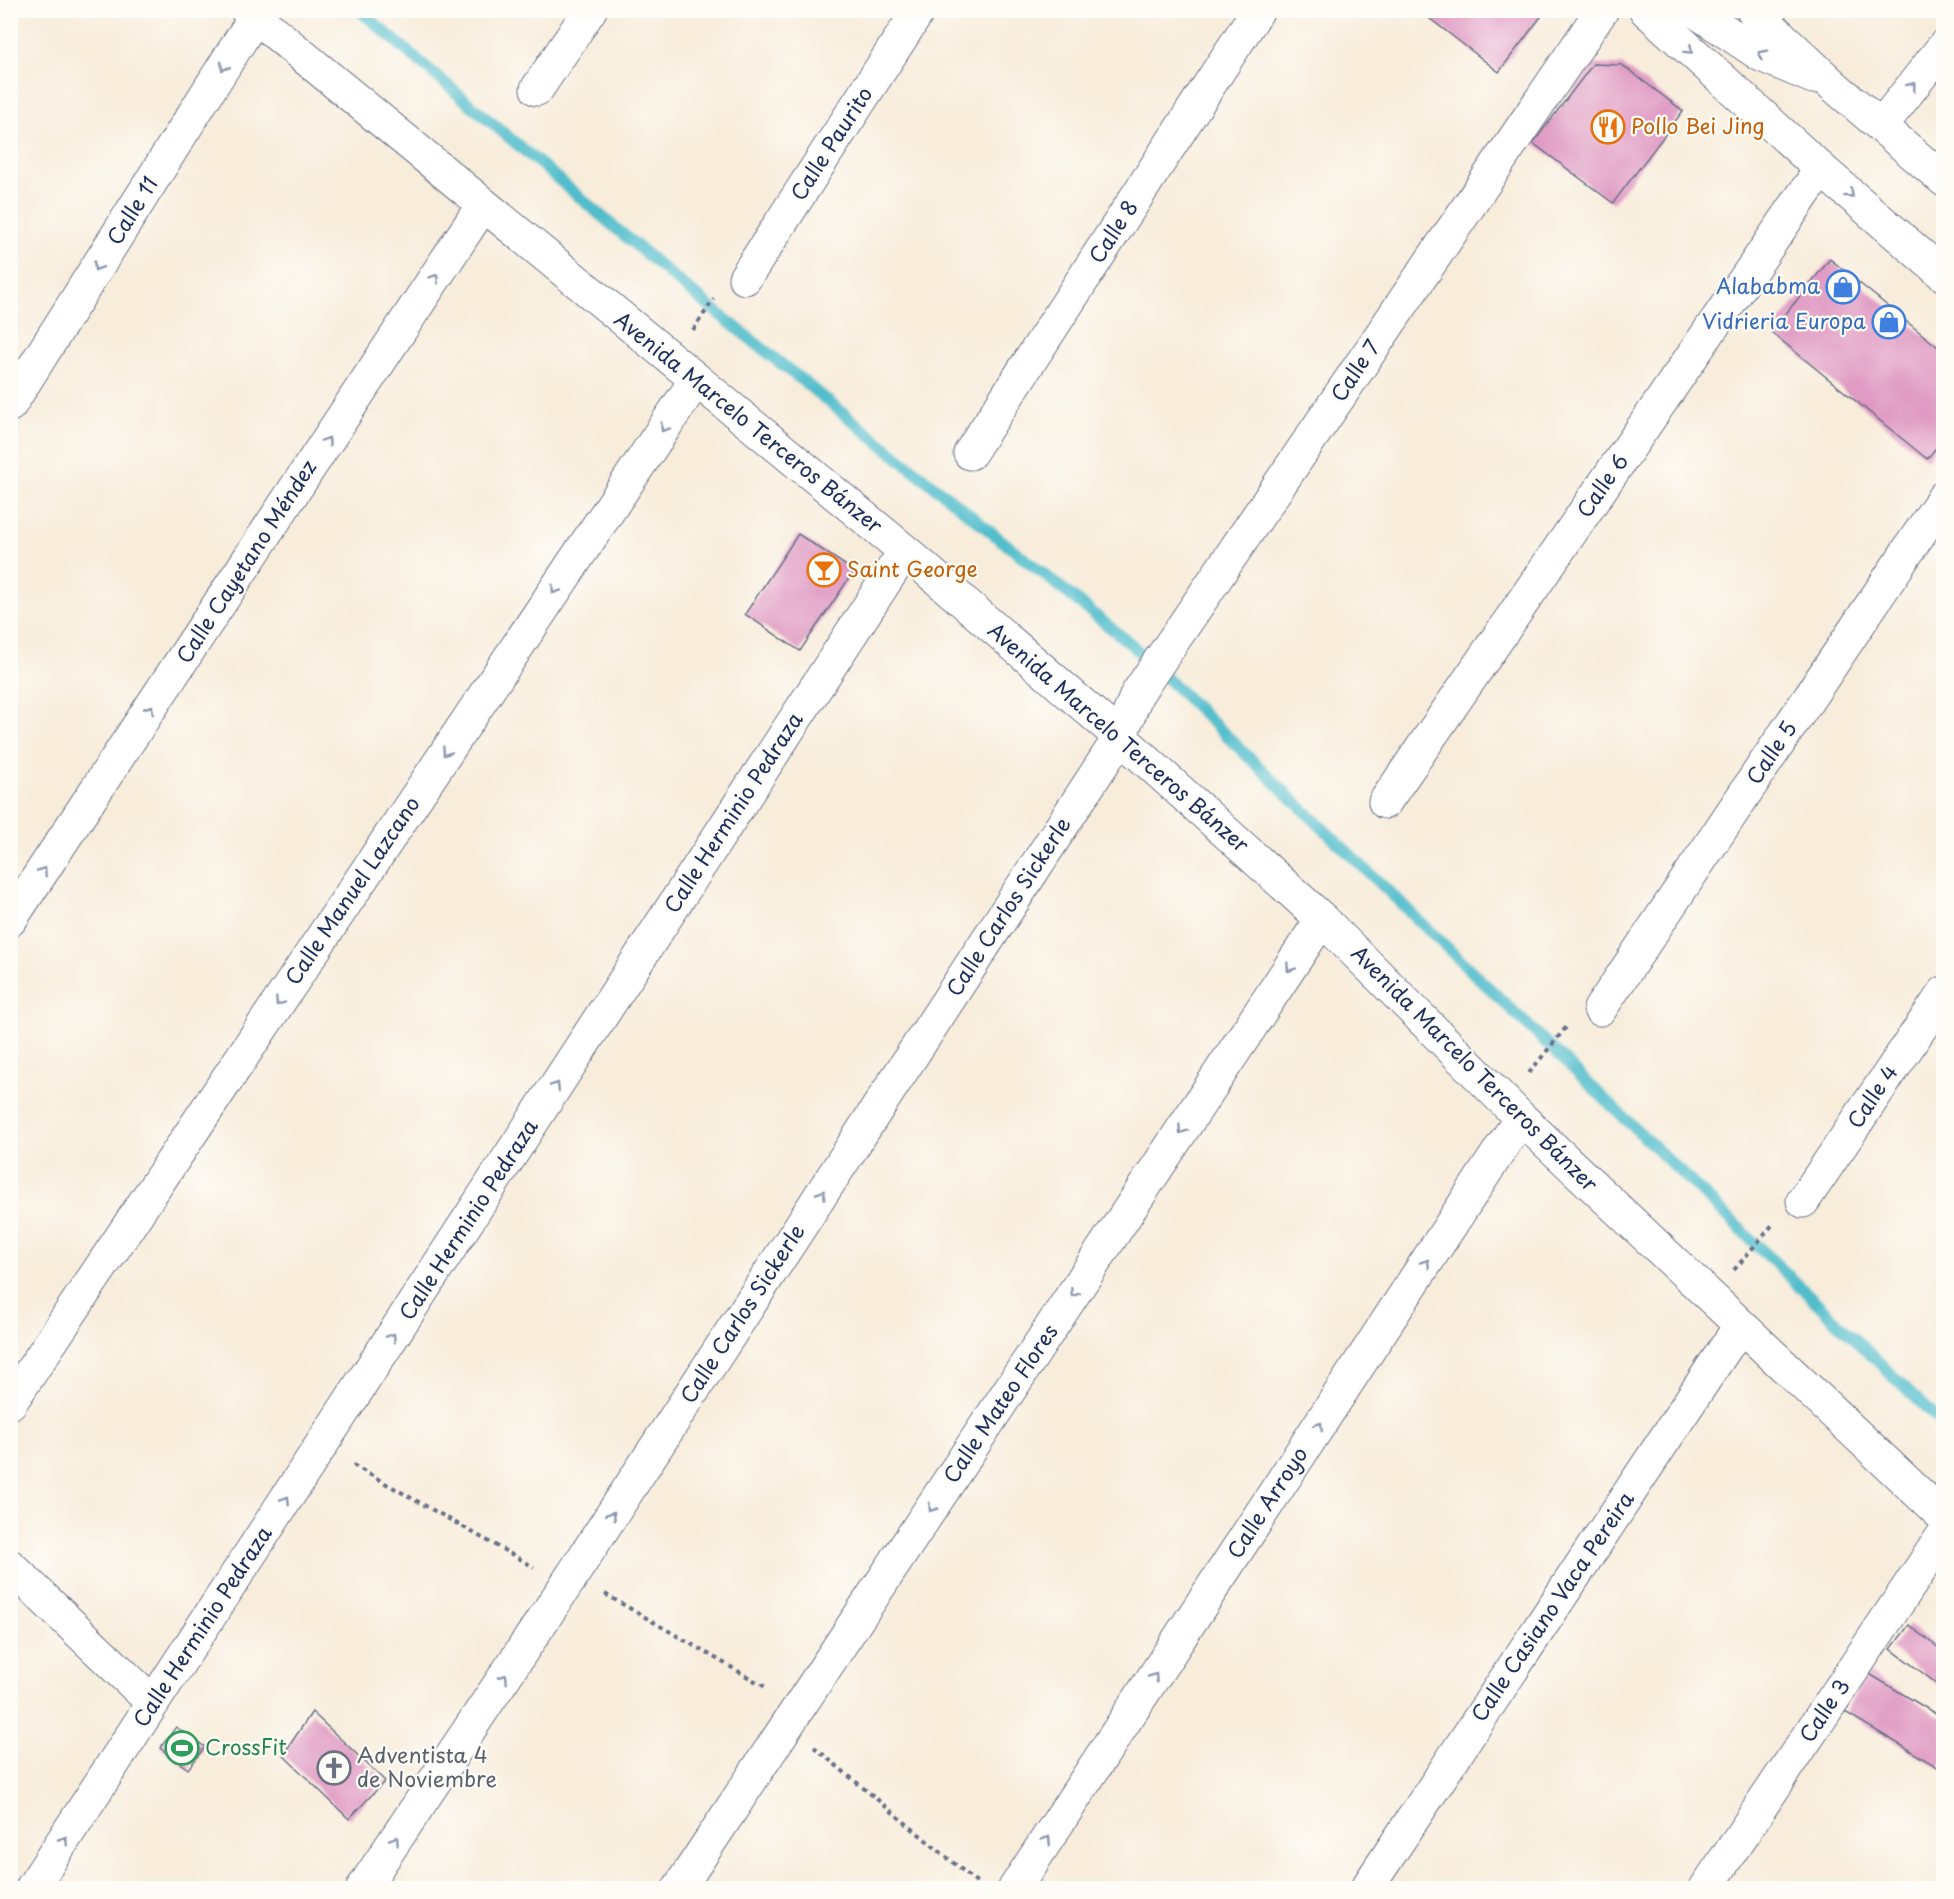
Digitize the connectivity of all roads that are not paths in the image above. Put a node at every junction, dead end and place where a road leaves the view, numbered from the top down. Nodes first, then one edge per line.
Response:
1 (590, 10) edge
2 (919, 10) edge
3 (1258, 10) edge
4 (1602, 10) edge
5 (1646, 10) edge
6 (1694, 10) edge
7 (1753, 10) edge
8 (251, 14) edge
9 (1944, 46) edge
10 (1834, 86) junction
11 (537, 88) dead end
12 (1881, 126) junction
13 (1821, 169) junction
14 (1944, 180) edge
15 (483, 205) junction
16 (1944, 275) edge
17 (732, 284) road end
18 (696, 380) junction
19 (10, 405) edge
20 (970, 453) dead end
21 (1944, 497) edge
22 (905, 551) junction
23 (1120, 736) junction
24 (1386, 802) dead end
25 (1322, 919) junction
26 (10, 920) edge
27 (1944, 993) edge
28 (1586, 1015) road end
29 (1521, 1118) junction
30 (1803, 1201) dead end
31 (1740, 1326) junction
32 (10, 1403) edge
33 (1944, 1517) edge
34 (1944, 1534) edge
35 (10, 1566) edge
36 (153, 1703) junction
37 (32, 1888) edge
38 (363, 1888) edge
39 (679, 1888) edge
40 (1015, 1888) edge
41 (1367, 1888) edge
42 (1706, 1888) edge

1 - 11 street
2 - 17 street, Calle Paurito
3 - 20 street, Calle 8
4 - 23 street, Calle 7
5 -> 13 street
10 -> 6 street
7 - 10 street
8 - 15 street, Avenida Marcelo Terceros Bánzer
8 -> 19 street, Calle 11
12 -> 9 street
10 - 12 street
12 - 14 street
13 -> 16 street
13 - 24 street, Calle 6
15 - 18 street, Avenida Marcelo Terceros Bánzer
26 -> 15 street, Calle Cayetano Méndez
18 - 22 street, Avenida Marcelo Terceros Bánzer
18 -> 32 street, Calle Manuel Lazcano
21 - 28 street, Calle 5
22 - 23 street, Avenida Marcelo Terceros Bánzer
36 -> 22 street, Calle Herminio Pedraza
23 - 25 street, Avenida Marcelo Terceros Bánzer
38 -> 23 street, Calle Carlos Sickerle
25 - 29 street, Avenida Marcelo Terceros Bánzer
25 -> 39 street, Calle Mateo Flores
27 - 30 street, Calle 4
29 - 31 street, Avenida Marcelo Terceros Bánzer
40 -> 29 street, Calle Arroyo
31 - 33 street, Avenida Marcelo Terceros Bánzer
31 - 41 street, Calle Casiano Vaca Pereira
34 - 42 street, Calle 3
35 - 36 street
37 -> 36 street, Calle Herminio Pedraza

